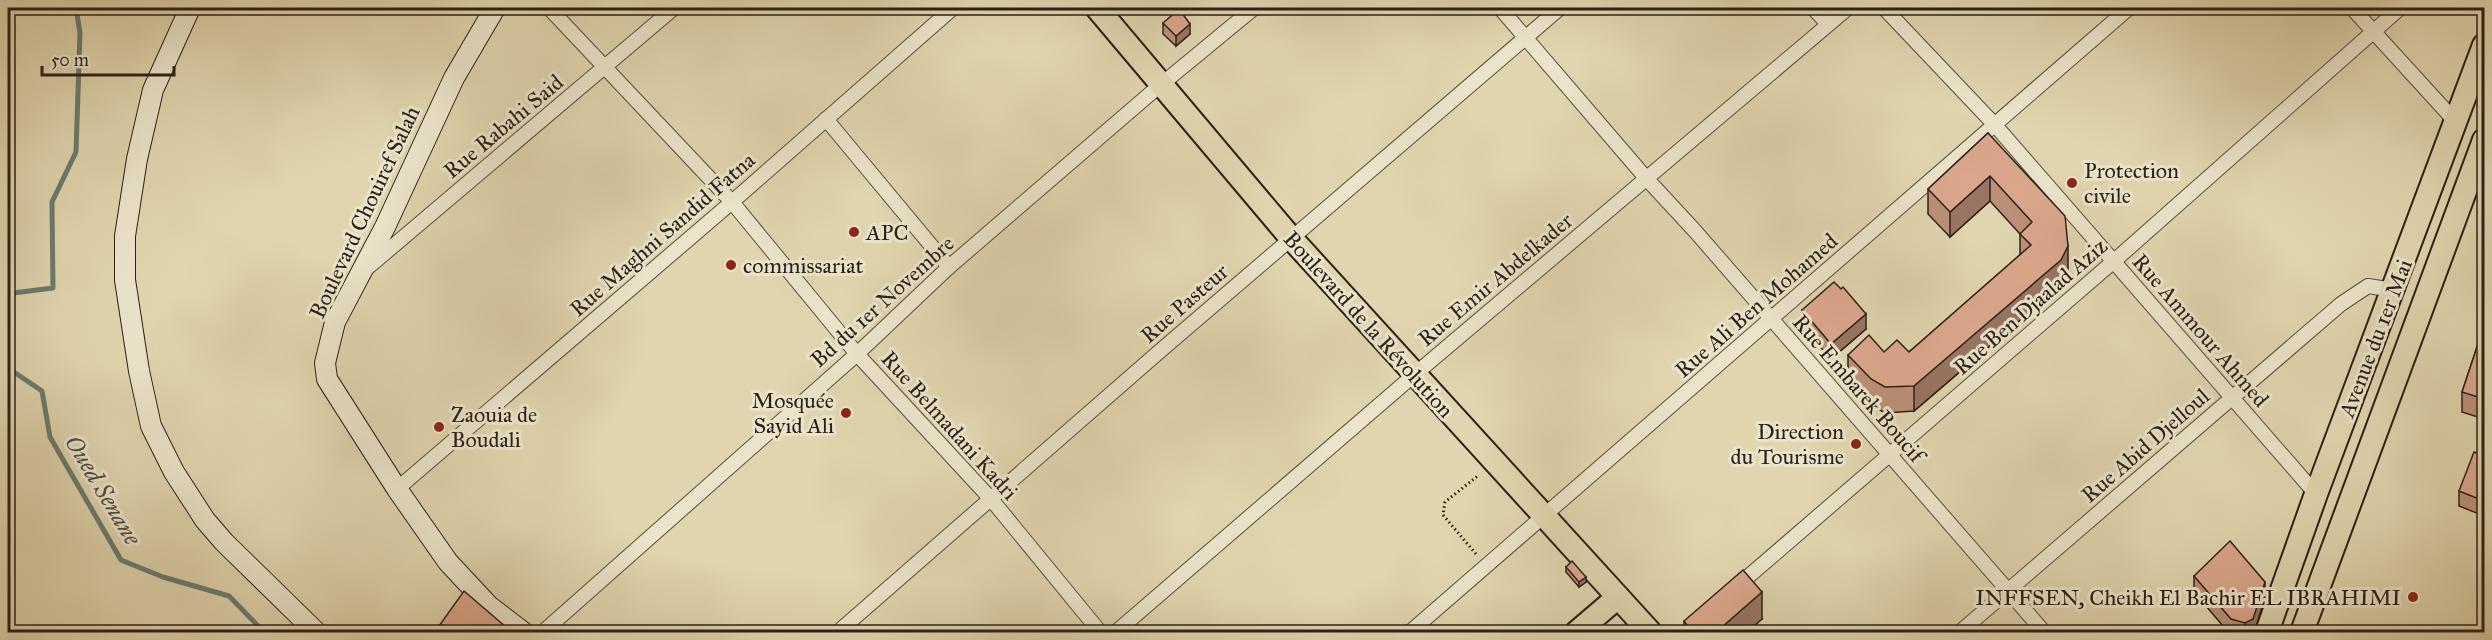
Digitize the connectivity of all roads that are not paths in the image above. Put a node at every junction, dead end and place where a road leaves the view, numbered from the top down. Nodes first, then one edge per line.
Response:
1 (190, 8) edge
2 (495, 8) edge
3 (549, 8) edge
4 (674, 8) edge
5 (953, 8) edge
6 (1097, 8) edge
7 (1254, 8) edge
8 (1500, 8) edge
9 (1560, 8) edge
10 (1814, 8) edge
11 (1848, 8) edge
12 (1884, 8) edge
13 (2129, 8) edge
14 (2352, 8) edge
15 (2400, 8) edge
16 (1828, 24) junction
17 (2373, 31) junction
18 (1526, 36) junction
19 (2484, 45) edge
20 (604, 67) junction
21 (1157, 88) junction
22 (826, 119) junction
23 (2455, 121) junction
24 (1994, 124) junction
25 (2484, 140) edge
26 (1646, 178) junction
27 (732, 202) junction
28 (1291, 238) junction
29 (2114, 261) junction
30 (949, 267) junction
31 (358, 276) junction
32 (2394, 290) junction
33 (2425, 302) junction
34 (1771, 320) junction
35 (857, 354) junction
36 (1414, 375) junction
37 (2232, 398) junction
38 (1890, 454) junction
39 (397, 489) junction
40 (2316, 494) junction
41 (991, 499) junction
42 (1544, 516) junction
43 (2008, 590) junction
44 (1729, 594) edge
45 (1618, 597) junction
46 (847, 630) edge
47 (316, 633) edge
48 (523, 633) edge
49 (543, 633) edge
50 (1100, 633) edge
51 (1116, 633) edge
52 (1410, 633) edge
53 (1578, 633) edge
54 (1650, 633) edge
55 (1960, 633) edge
56 (2044, 633) edge
57 (2267, 633) edge
58 (2302, 633) edge

1 - 47 main road
2 - 31 main road, Boulevard Chouiref Salah
3 - 20 street, Rue Belmadani Kadri
4 - 20 street, Rue Rabahi Said
5 - 22 street, Rue Maghni Sandid Fatna
6 - 21 main road, Boulevard de la Révolution
7 - 21 street, Bd du 1er Novembre
8 - 18 street, Rue Embarek Boucif
9 - 18 street, Rue Pasteur
10 - 16 street
11 - 16 street, Rue Emir Abdelkader
12 - 24 street, Rue Ammour Ahmed
13 - 24 street, Rue Ali Ben Mohamed
14 - 17 street
15 - 17 street, Rue Ben Djaalad Aziz
16 - 26 street, Rue Emir Abdelkader
17 - 23 street
17 - 29 street, Rue Ben Djaalad Aziz
18 - 26 street, Rue Embarek Boucif
18 - 28 street, Rue Pasteur
19 - 23 main road, Avenue du 1er Mai
20 - 27 street, Rue Belmadani Kadri
20 - 31 street, Rue Rabahi Said
21 - 28 main road, Boulevard de la Révolution
21 - 30 street, Bd du 1er Novembre
22 - 27 street, Rue Maghni Sandid Fatna
22 - 30 street
23 - 32 main road, Avenue du 1er Mai
24 - 29 street, Rue Ammour Ahmed
24 - 34 street, Rue Ali Ben Mohamed
25 - 33 main road, Avenue du 1er Mai
26 - 34 street, Rue Embarek Boucif
26 - 36 street, Rue Emir Abdelkader
27 - 35 street, Rue Belmadani Kadri
27 - 39 street, Rue Maghni Sandid Fatna
28 - 36 main road, Boulevard de la Révolution
28 - 41 street, Rue Pasteur
29 - 37 street, Rue Ammour Ahmed
29 - 38 street, Rue Ben Djaalad Aziz
30 - 35 street, Bd du 1er Novembre
31 - 39 main road, Boulevard Chouiref Salah
32 - 33 main road
32 - 37 street, Rue Abid Djelloul
32 - 40 main road, Avenue du 1er Mai
33 - 58 main road, Avenue du 1er Mai
34 - 38 street, Rue Embarek Boucif
34 - 42 street, Rue Ali Ben Mohamed
35 - 41 street, Rue Belmadani Kadri
35 - 49 street, Bd du 1er Novembre
36 - 42 main road, Boulevard de la Révolution
36 - 51 street, Rue Emir Abdelkader
37 - 40 street, Rue Ammour Ahmed
37 - 43 street, Rue Abid Djelloul
38 - 43 street, Rue Embarek Boucif
38 - 44 street, Rue Ben Djaalad Aziz
39 - 48 main road, Boulevard Chouiref Salah
40 - 57 main road, Avenue du 1er Mai
41 - 46 street, Rue Pasteur
41 - 50 street, Rue Belmadani Kadri
42 - 45 main road, Boulevard de la Révolution
42 - 52 street, Rue Ali Ben Mohamed
43 - 55 street, Rue Abid Djelloul
43 - 56 street, Rue Embarek Boucif
45 - 53 main road
45 - 54 main road, Boulevard de la Révolution

